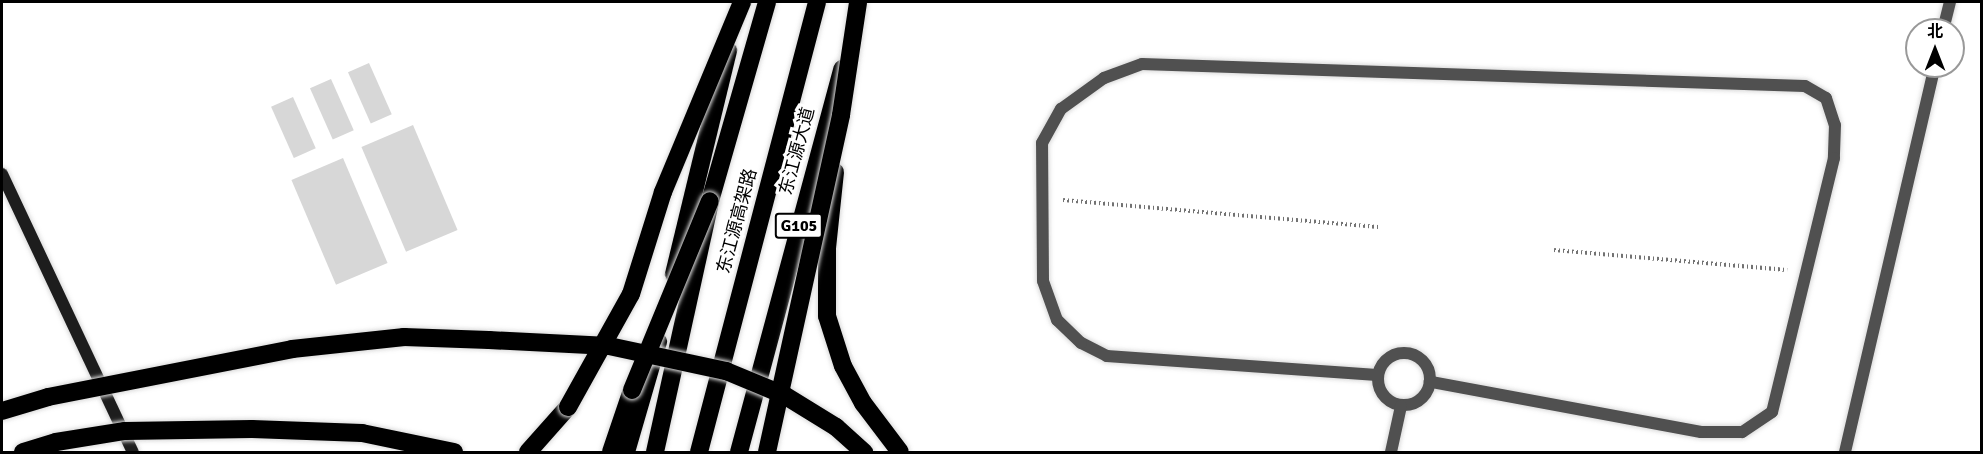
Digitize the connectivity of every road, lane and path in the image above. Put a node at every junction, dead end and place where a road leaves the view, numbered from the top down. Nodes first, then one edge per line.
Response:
1 (740, 2) edge
2 (767, 2) edge
3 (817, 2) edge
4 (858, 2) edge
5 (863, 2) edge
6 (1950, 2) edge
7 (1946, 18) edge
8 (1932, 78) edge
9 (841, 115) junction
10 (2, 174) edge
11 (1041, 198) junction
12 (710, 201) junction
13 (1381, 227) dead end
14 (1554, 250) dead end
15 (1806, 271) junction
16 (1377, 375) junction
17 (1430, 382) junction
18 (1401, 406) junction
19 (2, 411) edge
20 (23, 453) edge
21 (133, 453) edge
22 (454, 453) edge
23 (528, 453) edge
24 (611, 453) edge
25 (626, 453) edge
26 (655, 453) edge
27 (699, 453) edge
28 (739, 453) edge
29 (767, 453) edge
30 (864, 453) edge
31 (900, 453) edge
32 (1391, 453) edge
33 (1845, 453) edge

1 - 23 highway, bridge
1 - 25 highway
2 - 12 highway, 东江源高架路
3 - 27 highway, 东江源高架路
4 - 9 highway, bridge
5 - 28 highway, 东江源大道 / G105
6 - 7 street
8 - 33 street
9 - 29 highway, bridge
9 - 31 highway, bridge
10 - 21 street
11 - 13 path
11 - 15 street
11 - 16 street
12 - 24 highway, bridge
12 - 26 highway, 东江源高架路, bridge
14 - 15 path
15 - 17 street
16 - 17 street
16 - 18 street
17 - 18 street
18 - 32 street
19 - 30 highway, bridge
20 - 22 highway, bridge

